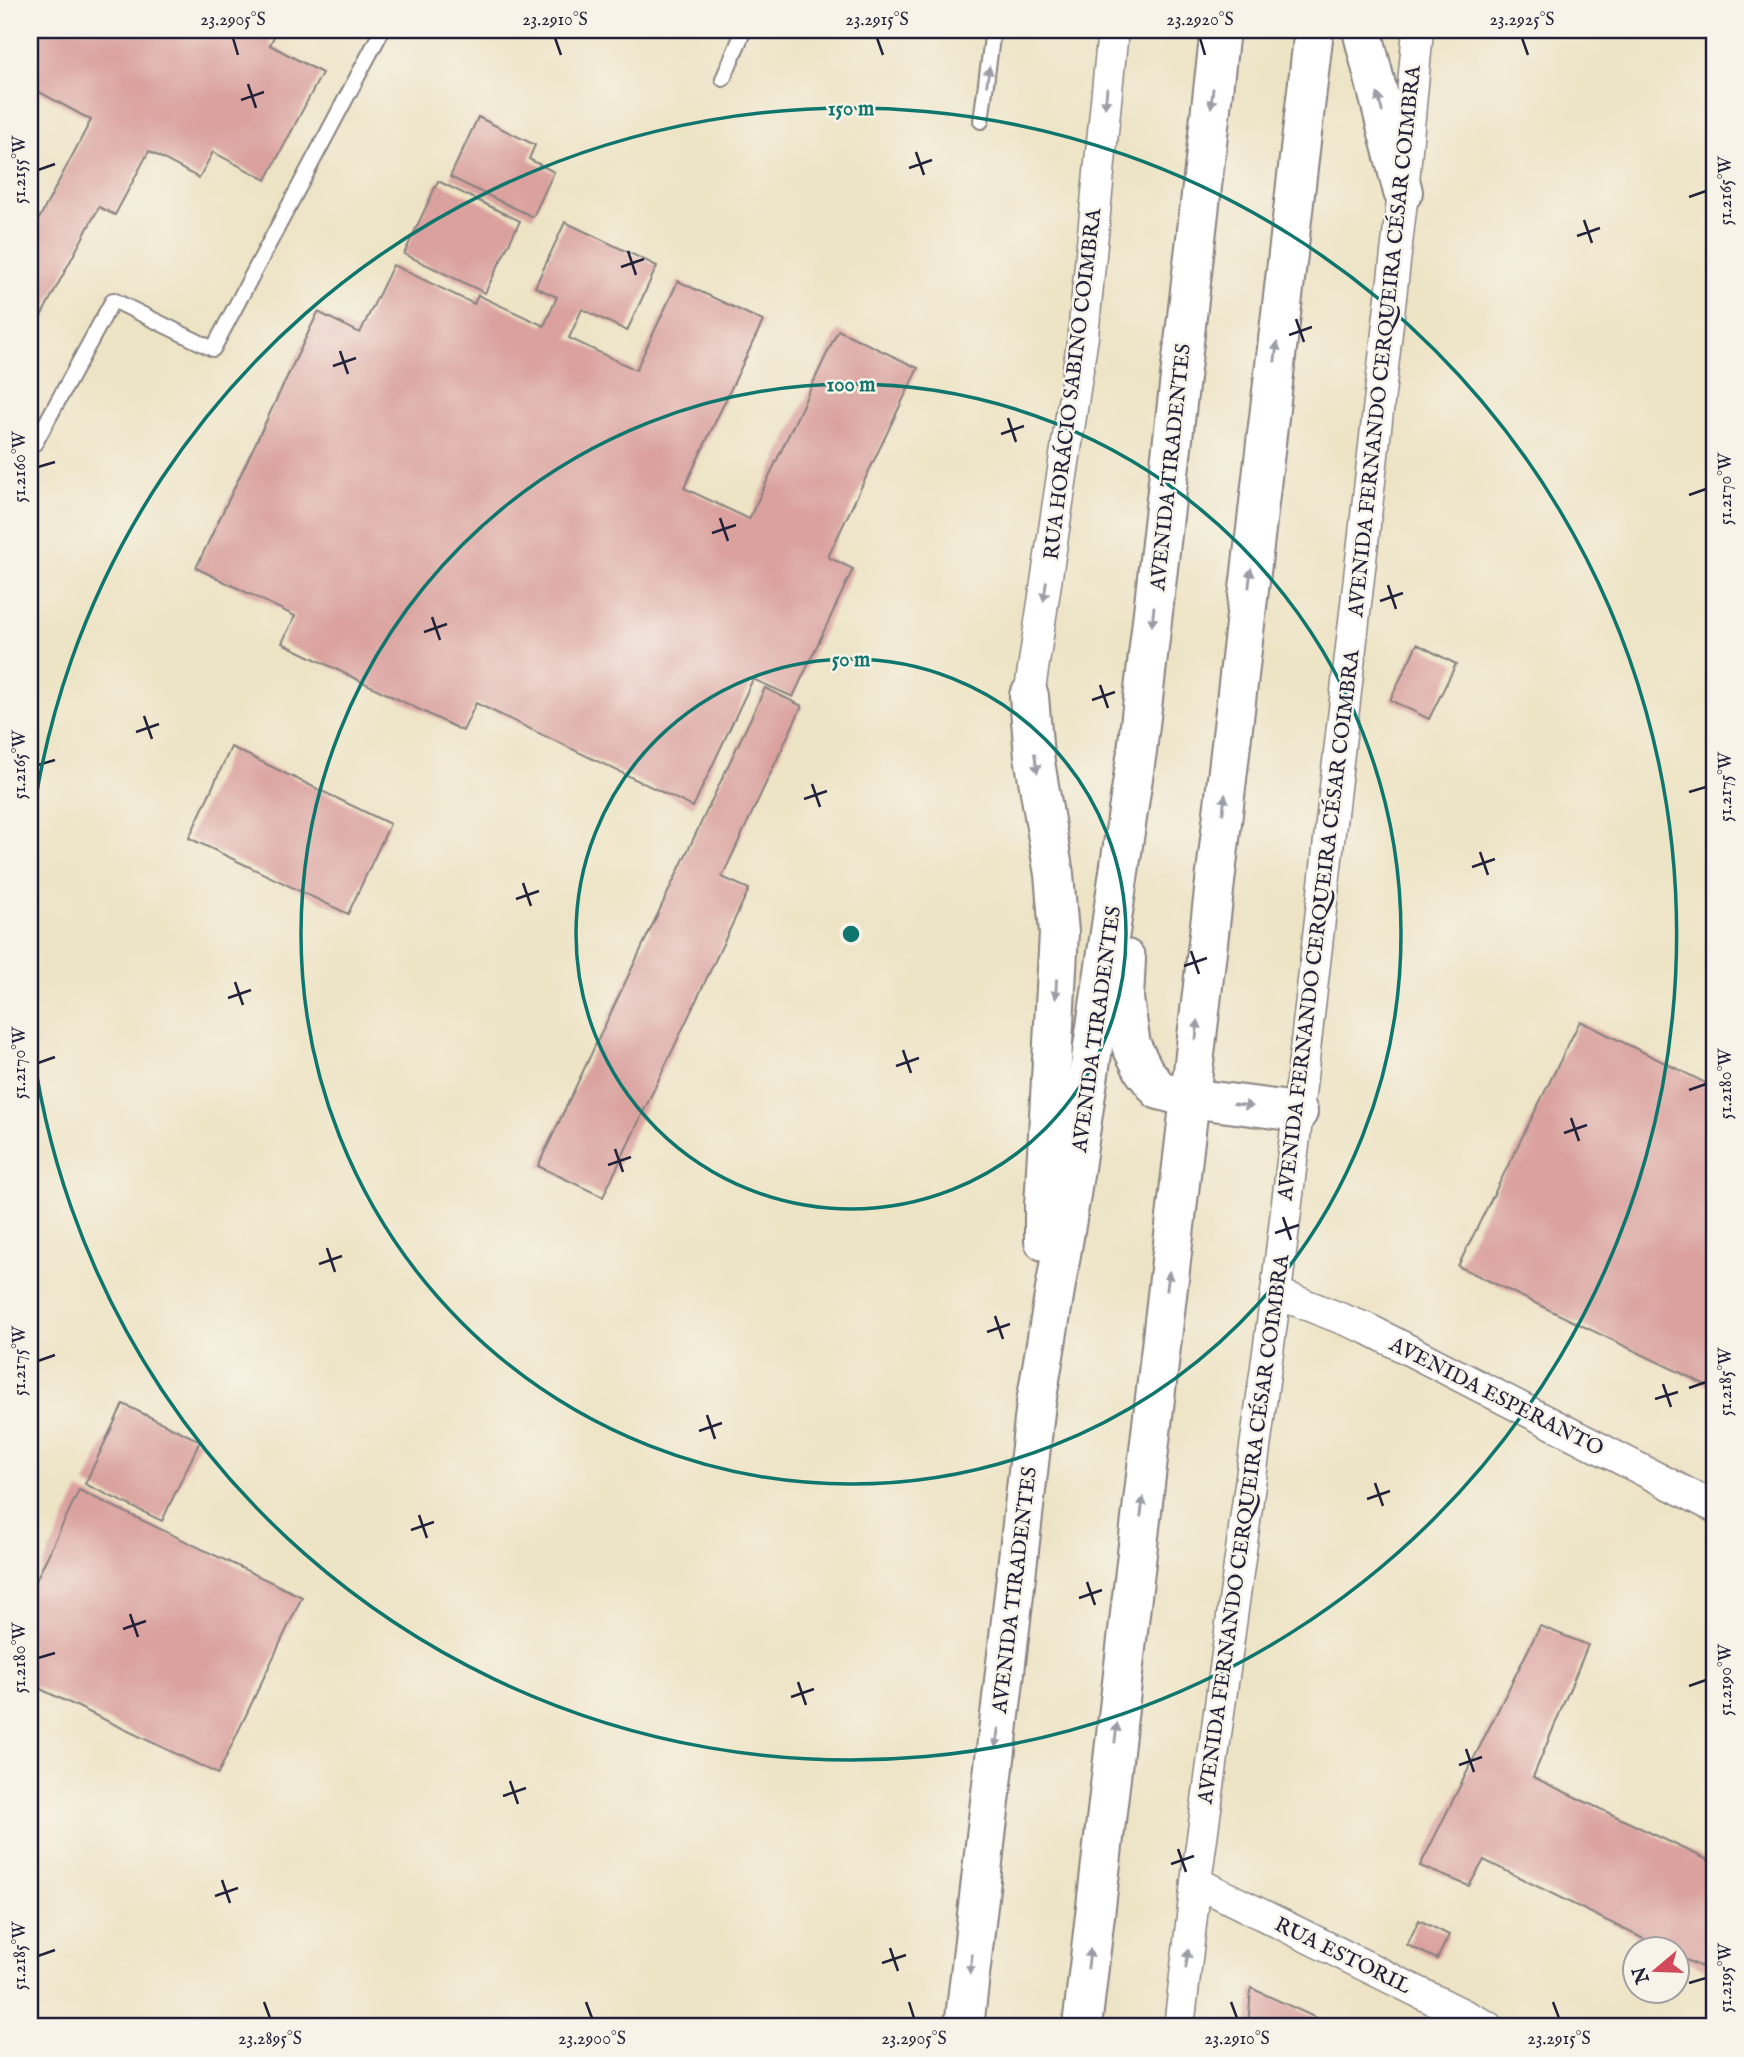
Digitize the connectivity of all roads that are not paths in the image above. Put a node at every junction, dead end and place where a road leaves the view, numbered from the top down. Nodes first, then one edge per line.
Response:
1 (744, 30) edge
2 (993, 30) edge
3 (1113, 30) edge
4 (1220, 30) edge
5 (1314, 30) edge
6 (1362, 30) edge
7 (1418, 30) edge
8 (379, 36) dead end
9 (723, 79) dead end
10 (981, 121) dead end
11 (1403, 192) junction
12 (30, 440) edge
13 (1029, 696) joint
14 (1137, 751) junction
15 (1189, 1098) junction
16 (1298, 1112) junction
17 (1276, 1293) junction
18 (1046, 1334) junction
19 (1714, 1507) edge
20 (1196, 1882) junction
21 (964, 2027) edge
22 (1082, 2027) edge
23 (1179, 2027) edge
24 (1489, 2027) edge

1 - 9 lane
10 -> 2 lane
3 -> 13 street, RUA HORÁCIO SABINO COIMBRA
4 -> 14 highway, AVENIDA TIRADENTES
15 -> 5 highway
11 -> 6 highway
7 - 11 street, AVENIDA FERNANDO CERQUEIRA CÉSAR COIMBRA
8 - 12 lane
11 - 16 street, AVENIDA FERNANDO CERQUEIRA CÉSAR COIMBRA
13 -> 18 highway
14 - 15 highway
14 - 18 highway, AVENIDA TIRADENTES
15 -> 16 highway
22 -> 15 highway
16 - 17 street, AVENIDA FERNANDO CERQUEIRA CÉSAR COIMBRA
17 - 19 street, AVENIDA ESPERANTO
17 - 20 street, AVENIDA FERNANDO CERQUEIRA CÉSAR COIMBRA
18 -> 21 highway, AVENIDA TIRADENTES
23 -> 20 street, AVENIDA FERNANDO CERQUEIRA CÉSAR COIMBRA
20 - 24 street, RUA ESTORIL

